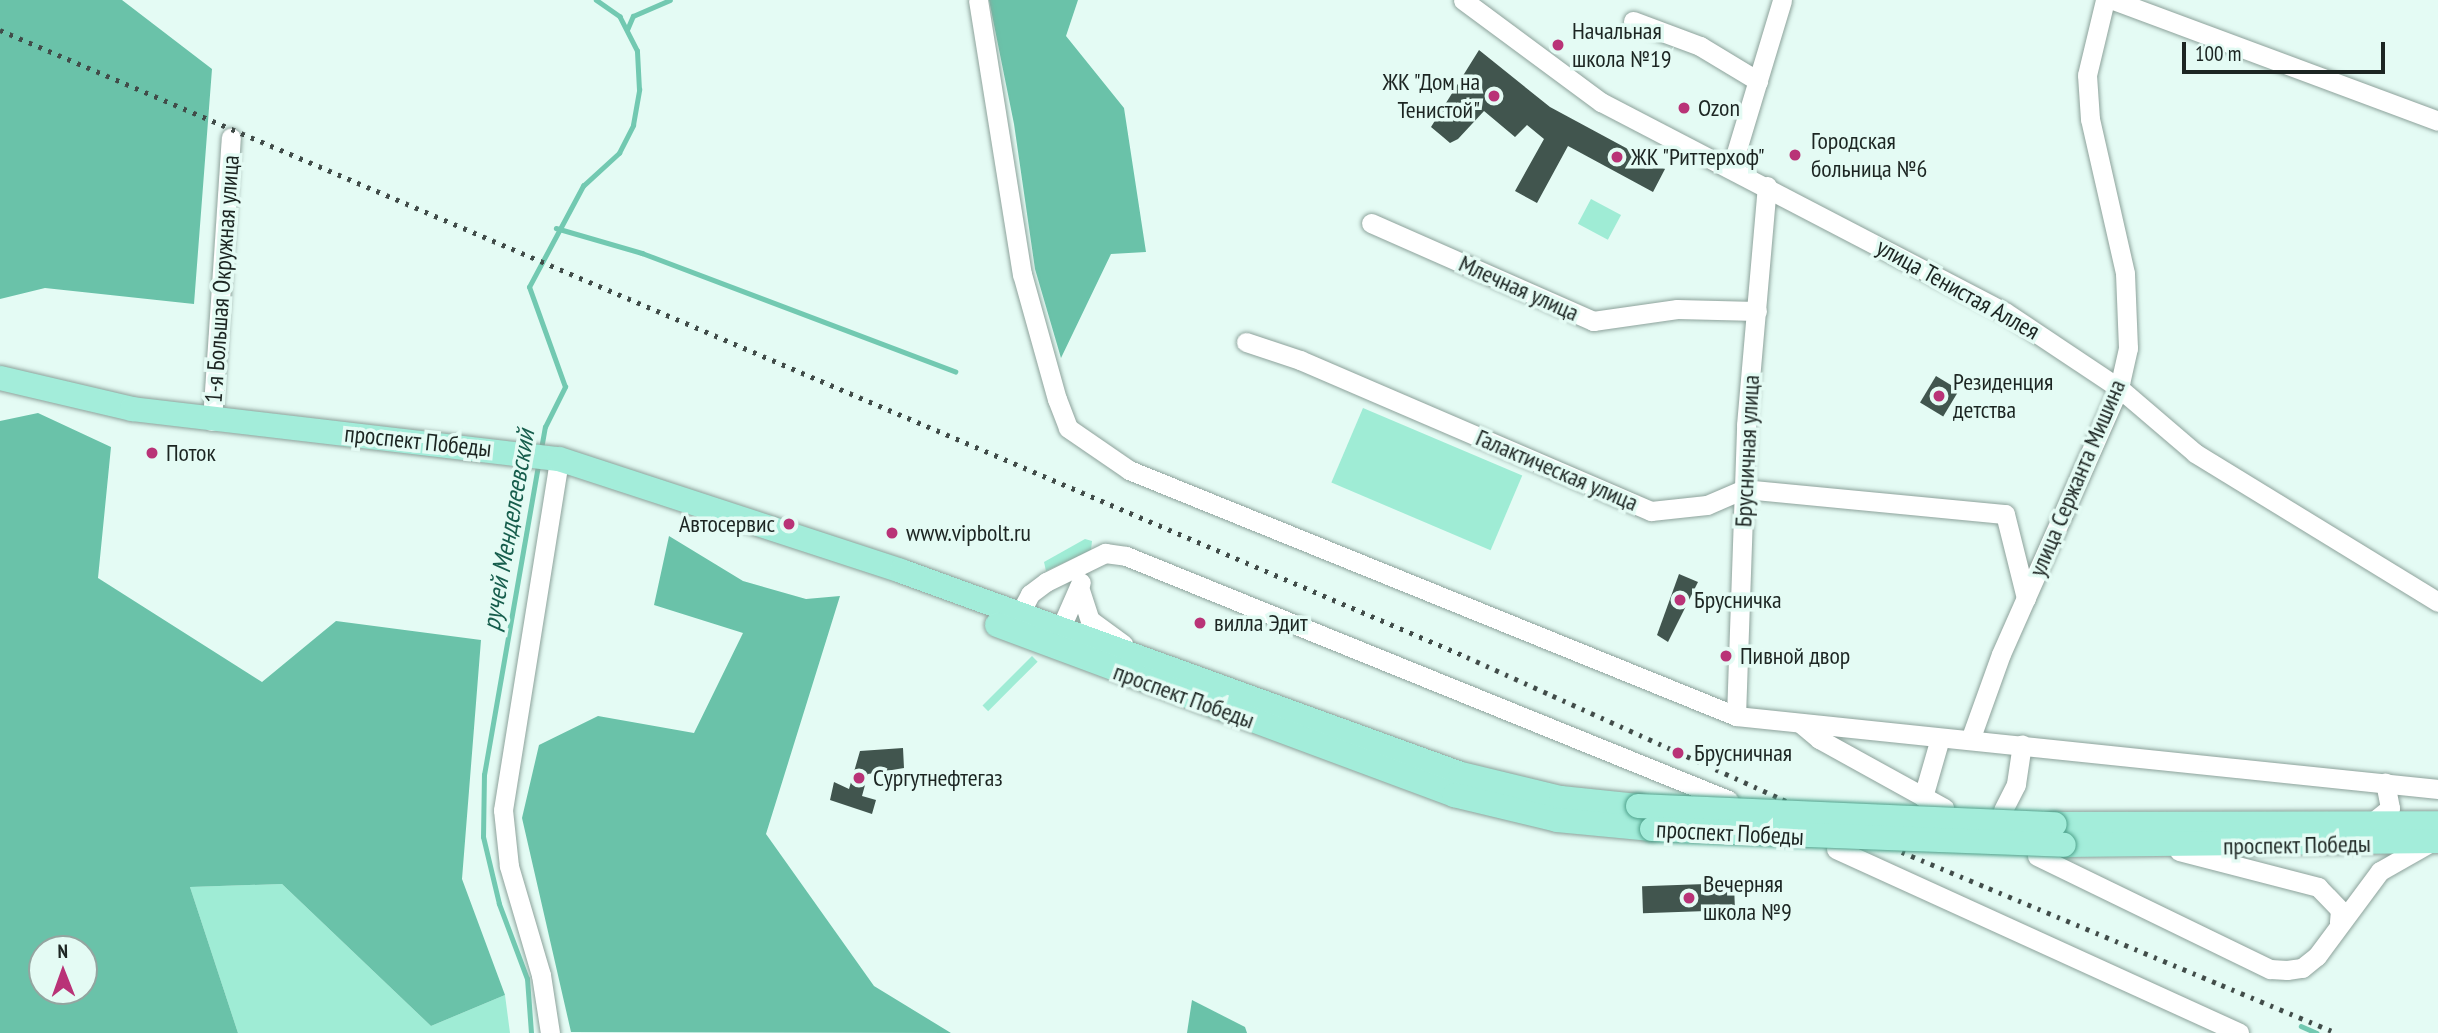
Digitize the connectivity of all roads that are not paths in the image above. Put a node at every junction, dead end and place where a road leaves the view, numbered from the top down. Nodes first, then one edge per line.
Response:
1 (978, 0) edge
2 (1463, 0) edge
3 (1782, 0) edge
4 (2105, 0) edge
5 (2113, 0) edge
6 (1633, 21) dead end
7 (1758, 81) junction
8 (2438, 121) edge
9 (231, 138) dead end
10 (1732, 166) junction
11 (1767, 186) junction
12 (1371, 223) dead end
13 (1757, 311) junction
14 (1246, 342) dead end
15 (0, 378) edge
16 (2119, 388) junction
17 (212, 421) junction
18 (559, 459) junction
19 (1744, 489) junction
20 (826, 551) junction
21 (1090, 559) junction
22 (1079, 587) junction
23 (2026, 598) junction
24 (2438, 602) edge
25 (1019, 615) junction
26 (1056, 638) junction
27 (1138, 659) junction
28 (1736, 716) junction
29 (1800, 723) junction
30 (1940, 738) junction
31 (1970, 740) junction
32 (2022, 744) junction
33 (2385, 782) junction
34 (2438, 789) edge
35 (1923, 797) junction
36 (1728, 800) dead end
37 (1944, 808) dead end
38 (2003, 810) dead end
39 (2367, 826) junction
40 (2060, 834) junction
41 (2437, 835) edge
42 (2162, 847) junction
43 (1836, 849) dead end
44 (2037, 856) dead end
45 (2339, 922) junction
46 (550, 1033) edge
47 (2239, 1033) edge

1 - 28 street
2 - 10 street, улица Тенистая Аллея
3 - 7 street
4 - 16 street, улица Сержанта Мишина
5 - 8 street
6 - 7 street
7 - 10 street
9 - 17 street, 1-я Большая Окружная улица
10 - 11 street, улица Тенистая Аллея
11 - 13 street, Брусничная улица
11 - 16 street, улица Тенистая Аллея
12 - 13 street, Млечная улица
13 - 19 street, Брусничная улица
14 - 19 street, Галактическая улица
15 - 17 main road, проспект Победы
16 - 23 street, улица Сержанта Мишина
16 - 24 street, улица Тенистая Аллея
17 - 18 main road, проспект Победы
18 - 20 main road, проспект Победы
18 - 46 street
19 - 23 street, Галактическая улица
19 - 28 street, Брусничная улица
20 - 25 main road, проспект Победы
20 - 26 main road, проспект Победы
21 - 22 street
21 - 25 street, проспект Победы
21 - 36 street, проспект Победы
22 - 26 street
22 - 27 street
23 - 31 street, улица Сержанта Мишина
25 - 26 main road, проспект Победы
26 - 27 main road, проспект Победы
26 - 40 main road, проспект Победы, bridge
27 - 40 main road, проспект Победы, bridge
28 - 29 street
29 - 30 street
29 - 35 street
30 - 31 street
30 - 35 street
31 - 32 street
32 - 33 street
32 - 38 street
33 - 34 street
33 - 39 street
35 - 37 street
39 - 40 main road, проспект Победы
39 - 41 main road, проспект Победы
40 - 42 main road, проспект Победы
41 - 42 main road, проспект Победы
41 - 45 street
42 - 45 street
43 - 47 street, проспект Победы
44 - 45 street

